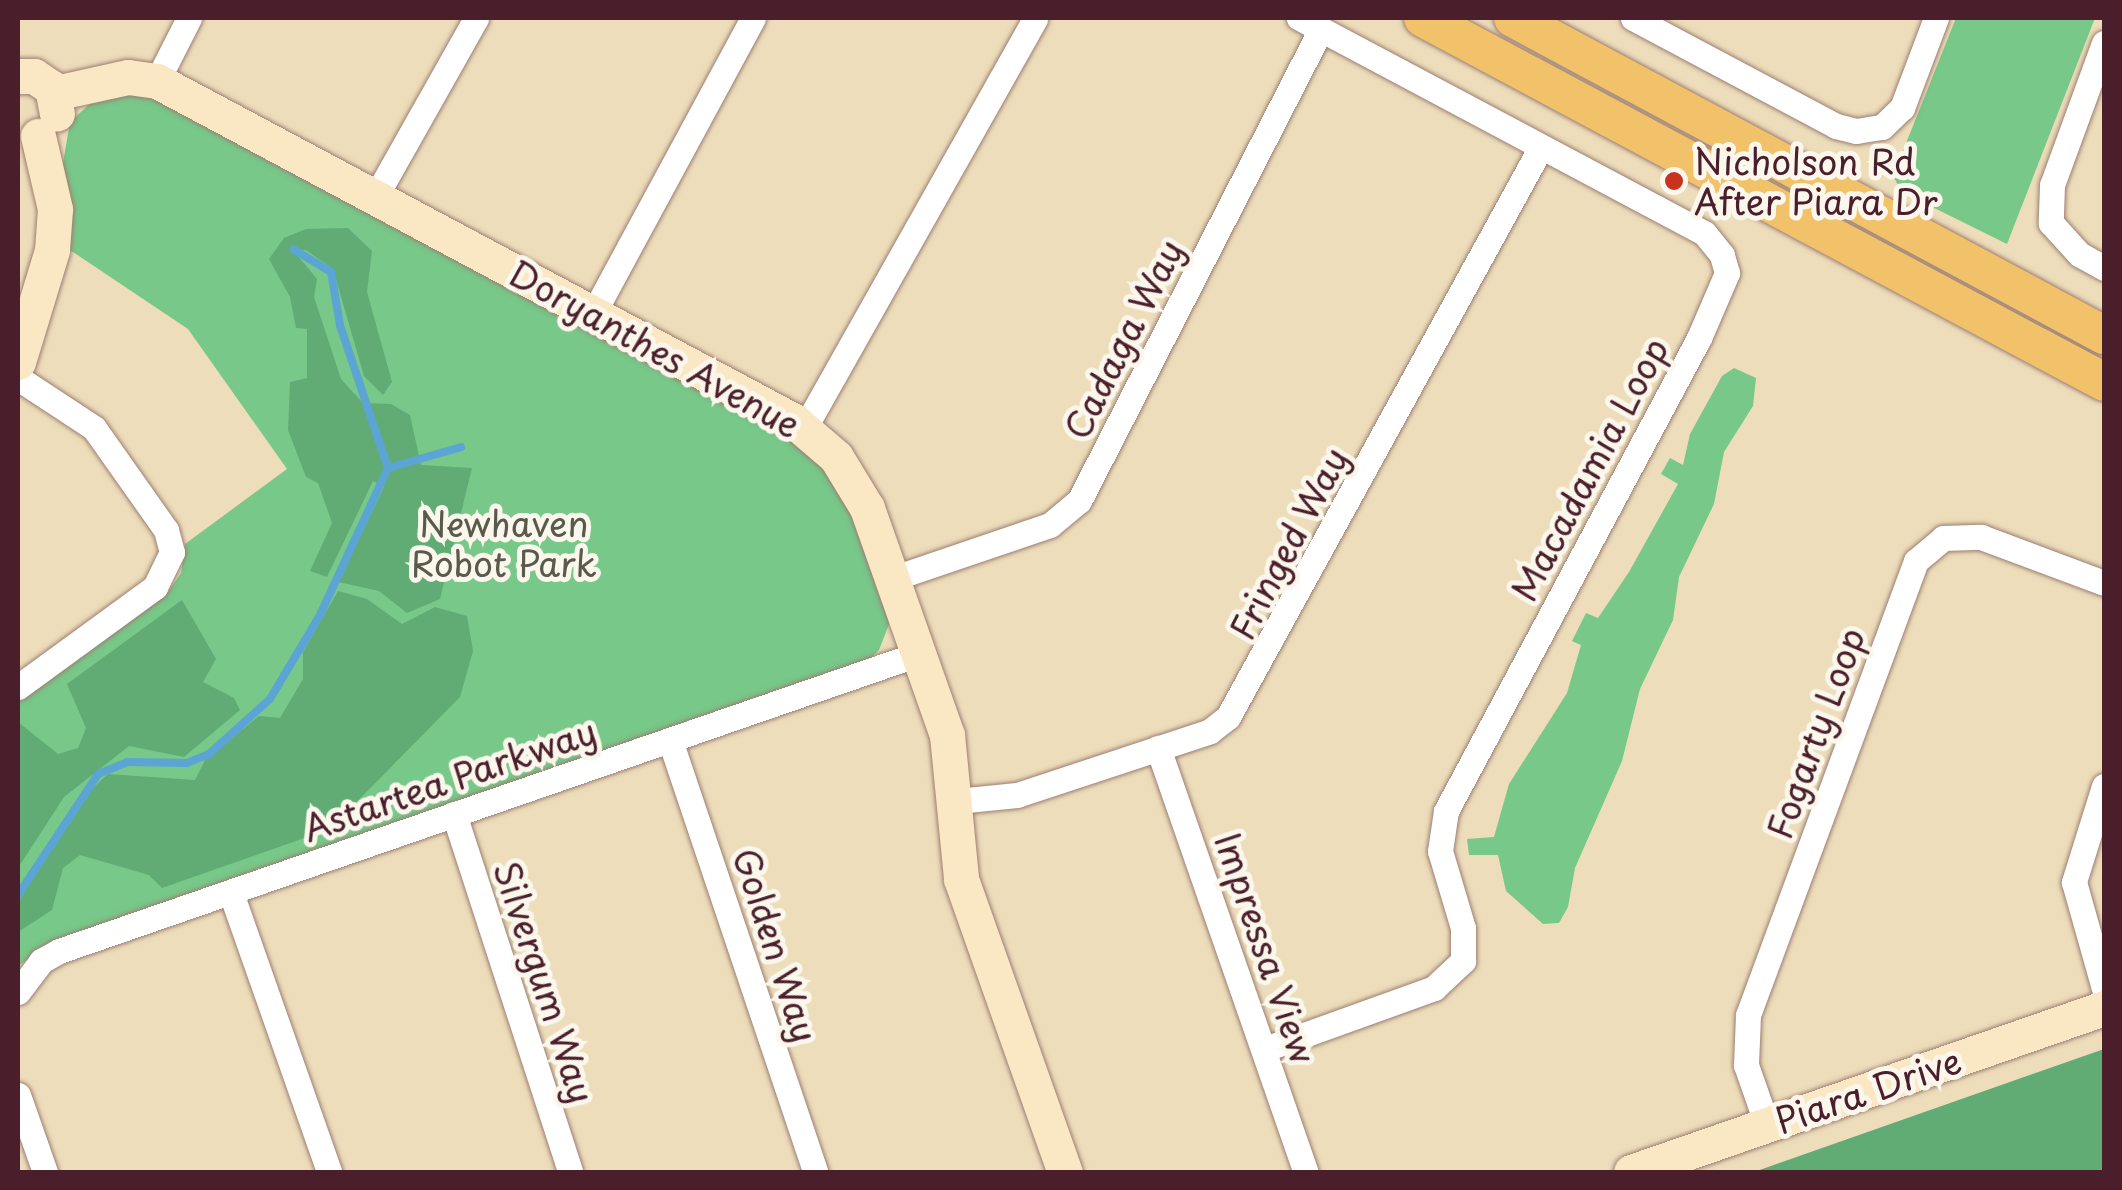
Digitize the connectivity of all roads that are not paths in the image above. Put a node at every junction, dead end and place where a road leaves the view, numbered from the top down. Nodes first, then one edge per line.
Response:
1 (188, 18) edge
2 (476, 18) edge
3 (752, 18) edge
4 (1035, 18) edge
5 (1424, 18) edge
6 (1513, 18) edge
7 (1633, 18) edge
8 (1936, 18) edge
9 (1310, 23) edge
10 (2104, 43) edge
11 (18, 76) edge
12 (157, 81) junction
13 (55, 93) junction
14 (28, 137) edge
15 (1540, 147) junction
16 (376, 194) junction
17 (2104, 268) edge
18 (594, 312) junction
19 (2104, 335) edge
20 (18, 362) edge
21 (18, 378) edge
22 (2104, 382) edge
23 (805, 428) junction
24 (894, 578) junction
25 (2104, 584) edge
26 (918, 654) junction
27 (18, 687) edge
28 (670, 740) junction
29 (1158, 748) junction
30 (2104, 786) edge
31 (957, 801) junction
32 (454, 814) junction
33 (231, 893) junction
34 (2104, 990) edge
35 (18, 992) edge
36 (2104, 1008) edge
37 (1265, 1049) junction
38 (18, 1094) edge
39 (1767, 1125) junction
40 (45, 1172) edge
41 (329, 1172) edge
42 (570, 1172) edge
43 (815, 1172) edge
44 (1065, 1172) edge
45 (1306, 1172) edge
46 (1631, 1172) edge

1 - 12 street
2 - 16 street
3 - 18 street
4 - 23 street
5 - 22 main road
6 - 19 main road
7 - 8 street
9 - 15 street, Macadamia Loop
9 - 24 street, Cadaga Way
10 - 17 street
11 - 13 street
12 - 13 street, Doryanthes Avenue
12 - 16 street, Doryanthes Avenue
13 - 14 street
14 - 20 street
15 - 29 street, Fringed Way
15 - 37 street, Macadamia Loop
16 - 18 street, Doryanthes Avenue
18 - 23 street, Doryanthes Avenue
21 - 27 street
23 - 24 street, Doryanthes Avenue
24 - 26 street, Doryanthes Avenue
25 - 39 street, Fogarty Loop
26 - 28 street, Astartea Parkway
26 - 31 street, Doryanthes Avenue
28 - 32 street, Astartea Parkway
28 - 43 street, Golden Way
29 - 31 street, Fringed Way
29 - 37 street, Impressa View
30 - 34 street
31 - 44 street, Doryanthes Avenue
32 - 33 street, Astartea Parkway
32 - 42 street, Silvergum Way
33 - 35 street, Astartea Parkway
33 - 41 street
36 - 39 street, Piara Drive
37 - 45 street, Impressa View
38 - 40 street
39 - 46 street, Piara Drive

